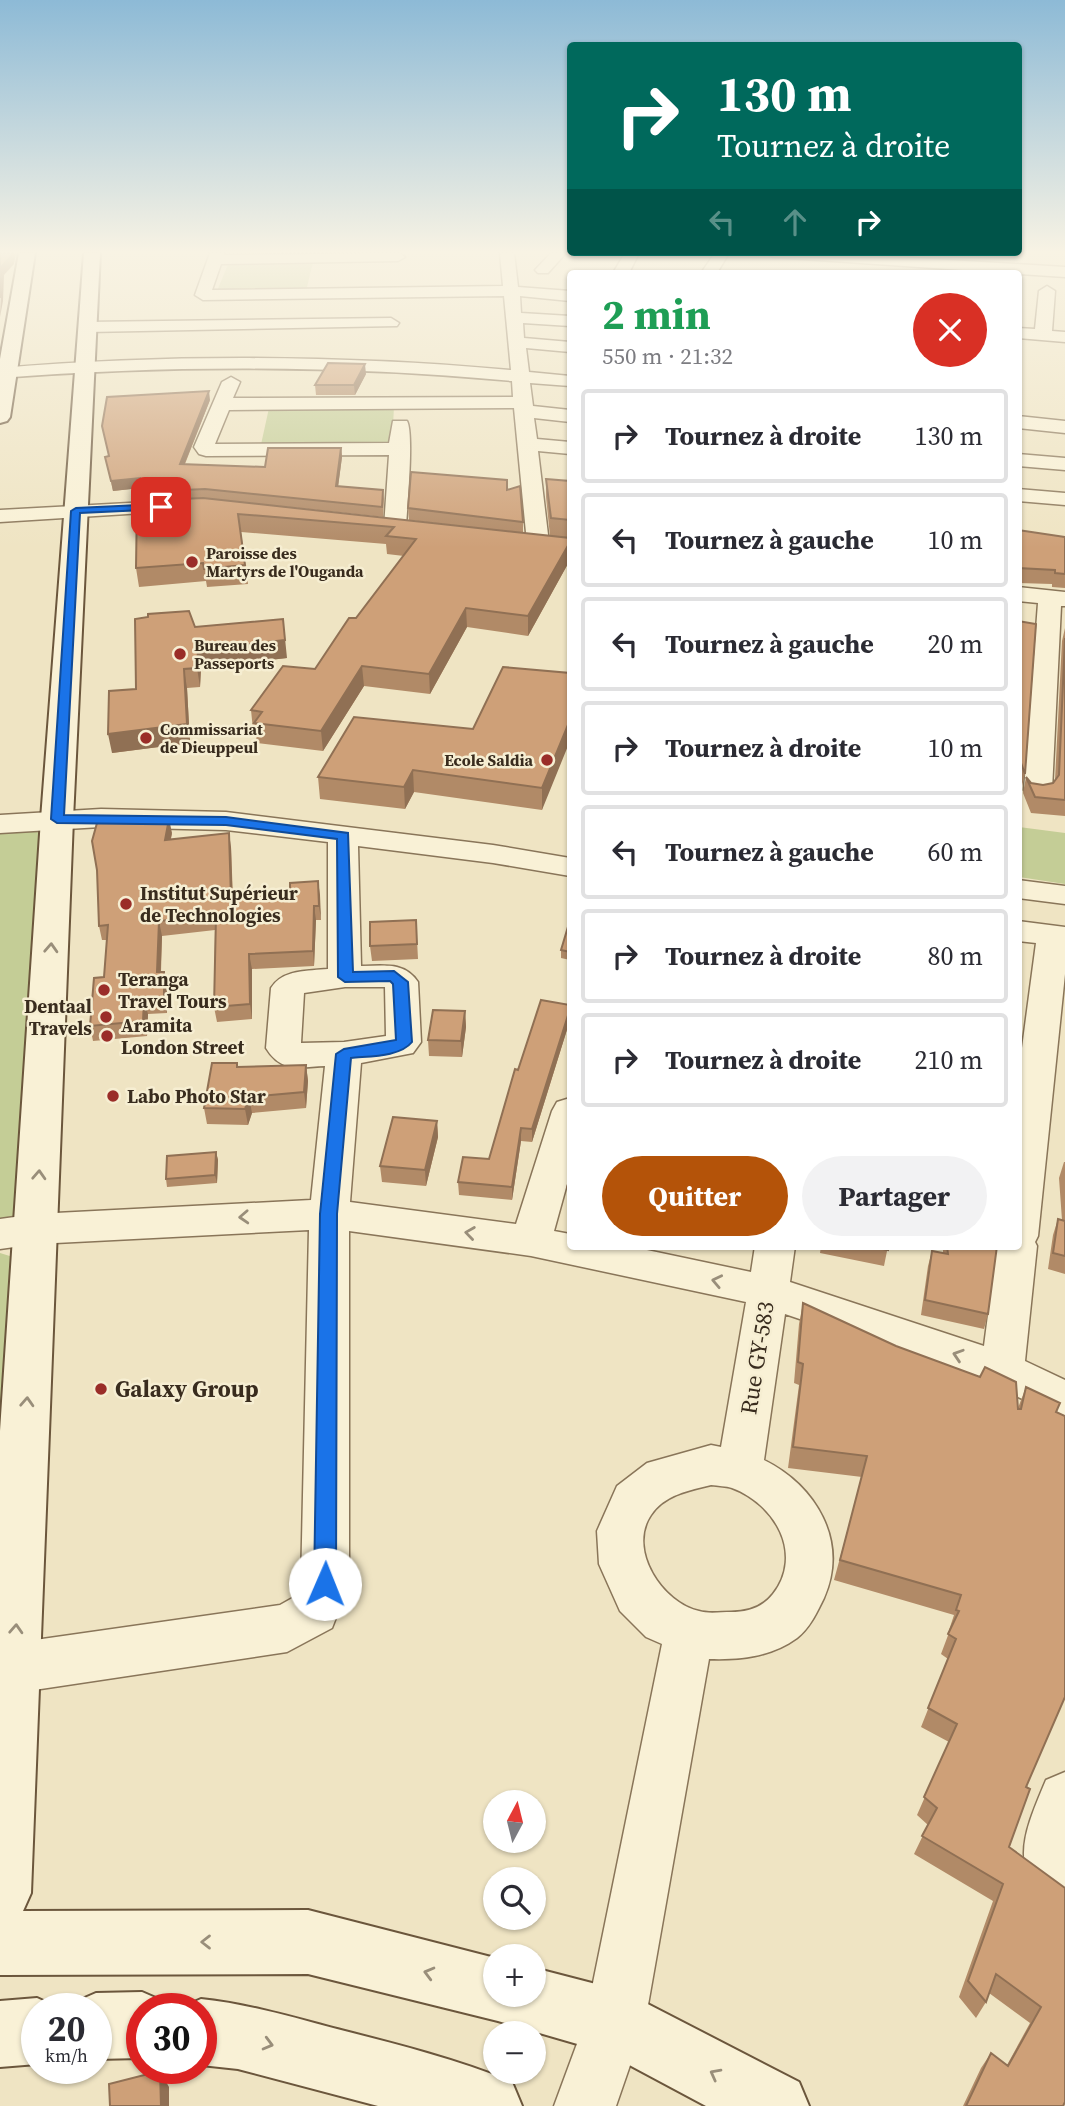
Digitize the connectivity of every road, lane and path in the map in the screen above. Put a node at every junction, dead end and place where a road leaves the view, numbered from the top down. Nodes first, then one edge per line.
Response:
1 (8, 351) edge
2 (87, 351) edge
3 (388, 351) edge
4 (517, 351) edge
5 (387, 355) junction
6 (238, 362) junction
7 (87, 367) junction
8 (4, 372) edge
9 (520, 376) junction
10 (567, 381) edge
11 (401, 402) junction
12 (223, 404) junction
13 (523, 406) junction
14 (567, 415) edge
15 (0, 417) edge
16 (1022, 422) edge
17 (1065, 427) edge
18 (527, 444) junction
19 (567, 448) edge
20 (400, 449) junction
21 (1022, 460) edge
22 (1065, 464) edge
23 (532, 487) junction
24 (558, 490) edge
25 (1022, 495) edge
26 (1065, 499) edge
27 (206, 507) edge
28 (76, 511) junction
29 (0, 516) edge
30 (422, 530) edge
31 (513, 540) edge
32 (538, 543) junction
33 (560, 545) edge
34 (1022, 594) edge
35 (1058, 599) edge
36 (1040, 790) edge
37 (57, 819) junction
38 (0, 824) edge
39 (344, 836) junction
40 (567, 867) edge
41 (1022, 890) edge
42 (1065, 895) edge
43 (1045, 934) edge
44 (345, 977) junction
45 (344, 1054) junction
46 (567, 1121) edge
47 (1022, 1191) edge
48 (328, 1214) junction
49 (18, 1231) edge
50 (531, 1241) junction
51 (567, 1249) edge
52 (573, 1250) edge
53 (774, 1250) edge
54 (1017, 1250) edge
55 (767, 1291) junction
56 (1003, 1370) junction
57 (1065, 1401) edge
58 (740, 1470) junction
59 (689, 1633) junction
60 (14, 1668) junction
61 (1065, 1799) edge
62 (1065, 1877) edge
63 (0, 1893) edge
64 (0, 1943) edge
65 (483, 1987) edge
66 (546, 2004) edge
67 (615, 2022) junction
68 (21, 2032) edge
69 (0, 2034) edge
70 (217, 2034) edge
71 (488, 2106) edge
72 (585, 2106) edge
73 (775, 2106) edge

1 - 8 street
2 - 7 street
3 - 5 street
4 - 9 street
5 - 6 street
5 - 9 street
6 - 7 street
6 - 12 street
7 - 8 street
7 - 28 street
8 - 15 street
9 - 10 street
9 - 13 street
11 - 12 street
11 - 13 street
11 - 20 street
12 - 20 street
13 - 14 street
13 - 18 street
16 - 17 street
18 - 19 street
18 - 23 street
20 - 30 street
21 - 22 street
23 - 24 street
23 - 32 street
25 - 26 street
27 - 28 street
28 - 29 street
28 - 37 street
31 - 32 street
32 - 33 street
34 - 35 street
35 - 36 street
37 - 38 street
37 - 39 street
49 -> 37 street
39 - 40 street
39 - 44 street
41 - 42 street
43 - 47 street
44 - 45 street
44 - 45 street
45 - 48 street
46 - 50 street
48 -> 49 street
50 -> 48 street
48 - 60 street
60 -> 49 street
51 -> 50 street
55 -> 52 street
53 - 55 street, Rue GY-583
54 - 56 street
56 -> 55 street
55 - 58 street, Rue GY-583
56 - 57 street
58 - 59 street
58 - 59 street
59 - 67 street
60 - 63 street
61 - 62 street
65 -> 64 street
66 - 67 street
67 - 72 street
73 -> 67 street
68 - 69 street
70 -> 71 street

